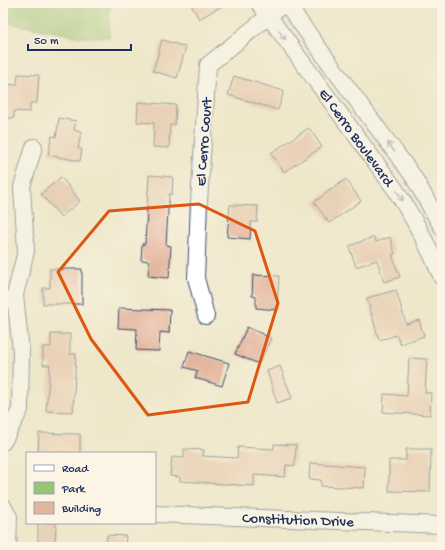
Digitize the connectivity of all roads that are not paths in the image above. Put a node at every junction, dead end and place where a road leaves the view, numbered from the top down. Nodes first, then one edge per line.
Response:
1 (259, 3) edge
2 (286, 3) edge
3 (268, 17) junction
4 (34, 147) dead end
5 (442, 227) edge
6 (442, 278) edge
7 (206, 316) dead end
8 (3, 442) edge
9 (3, 506) edge
10 (156, 514) edge
11 (442, 525) edge
12 (8, 547) edge

1 - 3 street, El Cerro Boulevard
2 - 3 street, El Cerro Court
5 -> 2 street, El Cerro Boulevard
3 -> 6 street, El Cerro Boulevard
3 - 7 street, El Cerro Court
4 - 8 street
9 - 12 street
10 - 11 street, Constitution Drive

